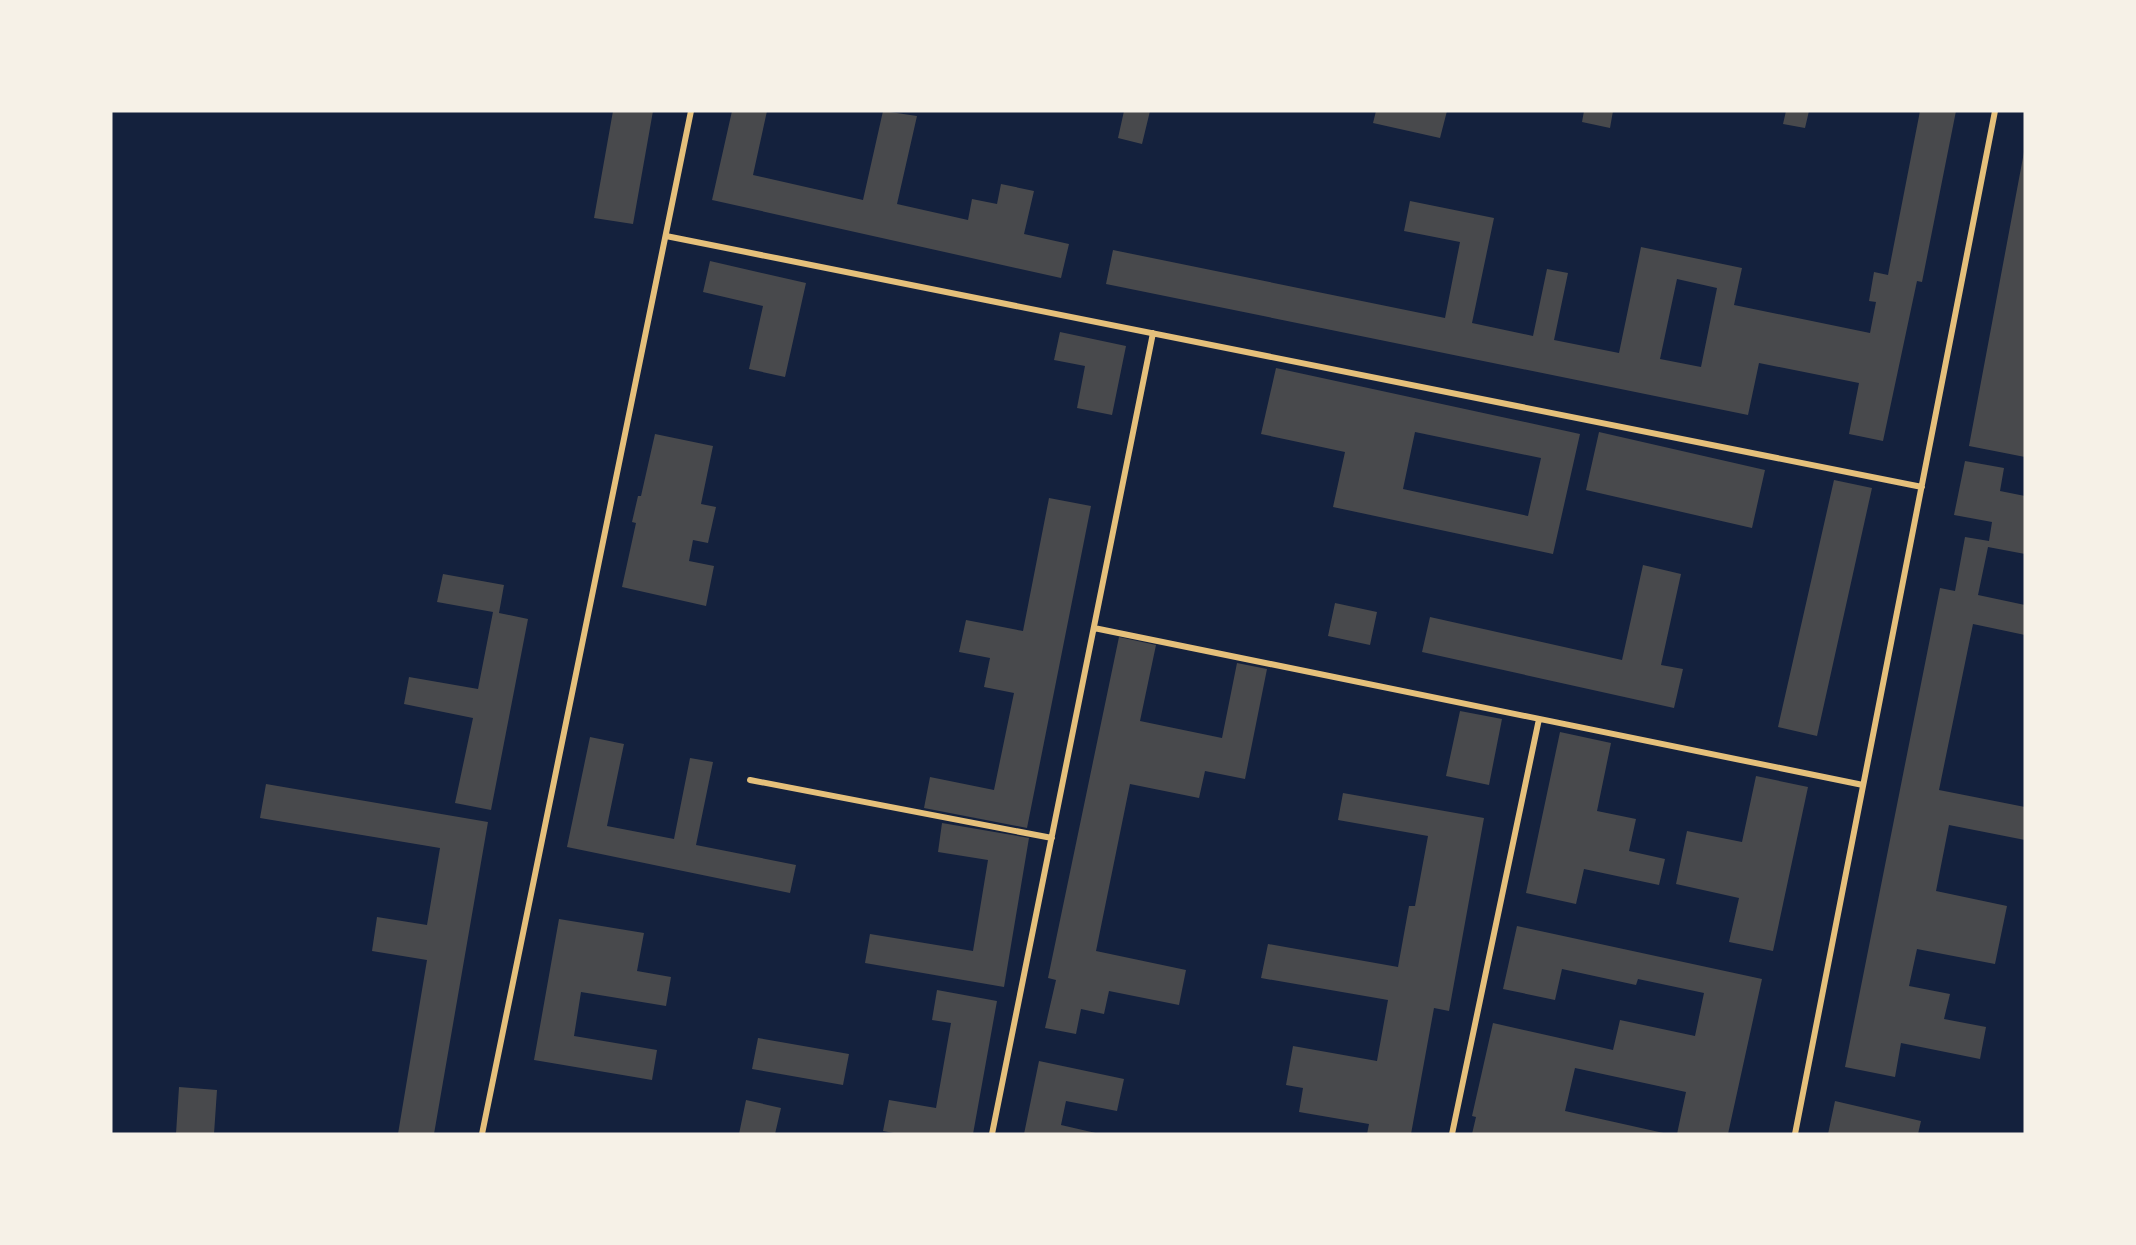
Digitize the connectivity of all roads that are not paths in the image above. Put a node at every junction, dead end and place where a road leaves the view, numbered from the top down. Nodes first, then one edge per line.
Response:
1 (691, 111) edge
2 (1995, 111) edge
3 (666, 236) junction
4 (1153, 333) junction
5 (1922, 487) junction
6 (1094, 628) junction
7 (1539, 719) junction
8 (750, 780) dead end
9 (1863, 785) junction
10 (1052, 838) junction
11 (482, 1134) edge
12 (992, 1134) edge
13 (1452, 1134) edge
14 (1795, 1134) edge

1 - 3 street
2 - 5 street
3 - 4 street
3 - 11 street
4 - 5 street
4 - 6 street
5 - 9 street
6 - 7 street
6 - 10 street
7 - 9 street
7 - 13 street
8 - 10 street
9 - 14 street
10 - 12 street

